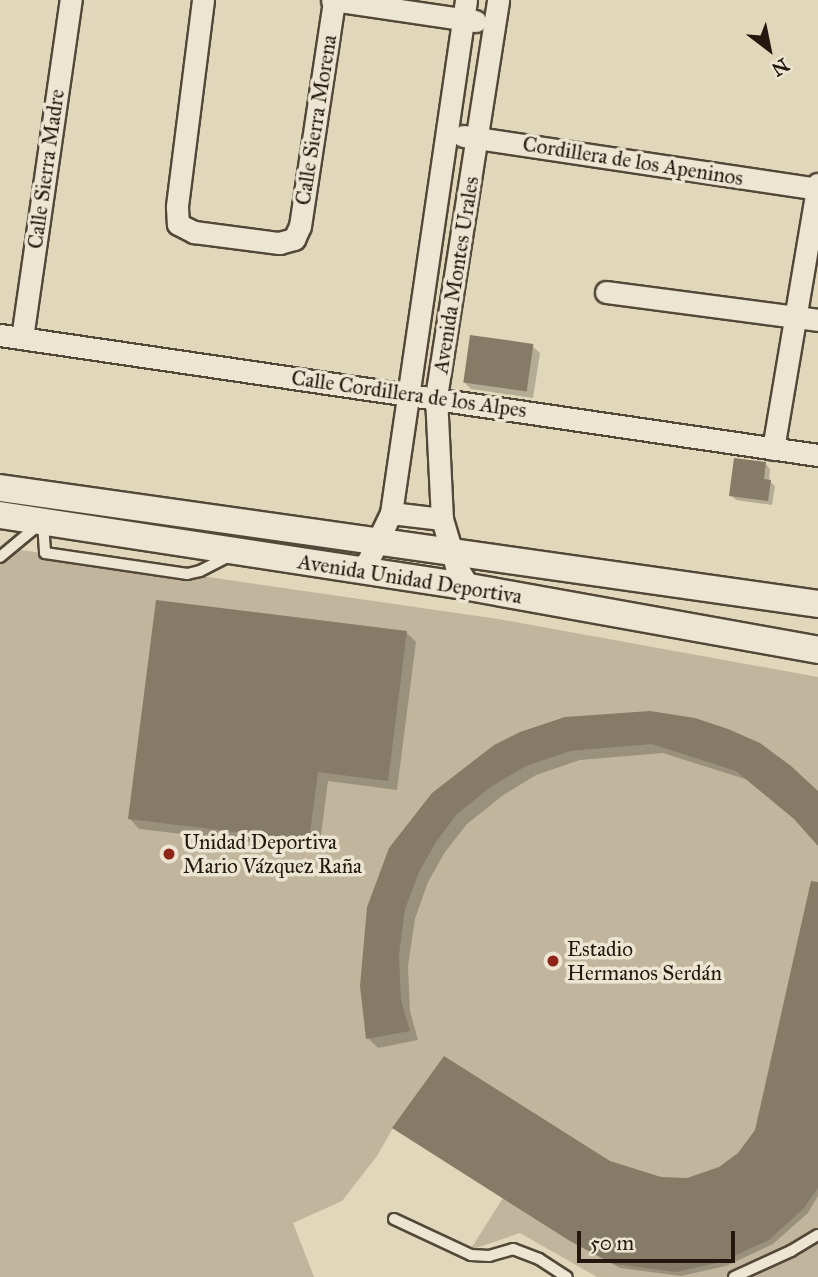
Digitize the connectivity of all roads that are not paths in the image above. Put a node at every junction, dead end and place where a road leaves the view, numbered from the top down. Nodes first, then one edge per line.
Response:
1 (71, 0) edge
2 (202, 0) edge
3 (334, 0) edge
4 (498, 0) edge
5 (465, 9) edge
6 (494, 25) junction
7 (448, 134) junction
8 (477, 138) junction
9 (818, 187) edge
10 (606, 292) dead end
11 (796, 317) junction
12 (818, 320) edge
13 (0, 335) edge
14 (22, 338) junction
15 (410, 394) junction
16 (436, 397) junction
17 (773, 449) junction
18 (818, 455) edge
19 (0, 488) edge
20 (46, 495) junction
21 (391, 513) junction
22 (0, 515) edge
23 (442, 519) junction
24 (43, 521) junction
25 (378, 540) junction
26 (451, 551) junction
27 (0, 556) edge
28 (358, 570) junction
29 (469, 587) junction
30 (818, 604) edge
31 (818, 650) edge
32 (394, 1219) dead end
33 (818, 1235) edge
34 (567, 1277) edge
35 (734, 1277) edge

1 - 14 street, Calle Sierra Madre
2 - 3 street, Calle Sierra Morena
3 - 5 street
4 - 6 street, Avenida Montes Urales
5 - 6 street
5 - 7 street, Avenida Montes Urales
6 - 8 street, Avenida Montes Urales
7 - 8 street, Cordillera de los Apeninos
7 - 15 street, Avenida Montes Urales
8 - 9 street, Cordillera de los Apeninos
8 - 16 street, Avenida Montes Urales
9 - 11 street
10 - 11 street
11 - 12 street
11 - 17 street
13 - 14 street, Calle Cordillera de los Alpes
14 - 15 street, Calle Cordillera de los Alpes
15 - 16 street, Calle Cordillera de los Alpes
15 - 21 street, Avenida Montes Urales
16 - 17 street, Calle Cordillera de los Alpes
16 - 23 street, Avenida Montes Urales
17 - 18 street, Calle Cordillera de los Alpes
19 - 20 street, Avenida Unidad Deportiva
20 - 24 lane
20 - 25 street, Avenida Unidad Deportiva
21 - 23 street
21 - 25 street, Avenida Montes Urales
22 - 24 street, Avenida Unidad Deportiva
23 - 26 street, Avenida Montes Urales
24 - 27 lane
24 - 28 street, Avenida Unidad Deportiva
25 - 26 street, Avenida Unidad Deportiva
25 - 28 street, Avenida Montes Urales
26 - 29 street, Avenida Montes Urales
26 - 30 street, Avenida Unidad Deportiva
28 - 29 street, Avenida Unidad Deportiva
29 - 31 street, Avenida Unidad Deportiva
32 - 34 lane
33 - 35 lane

